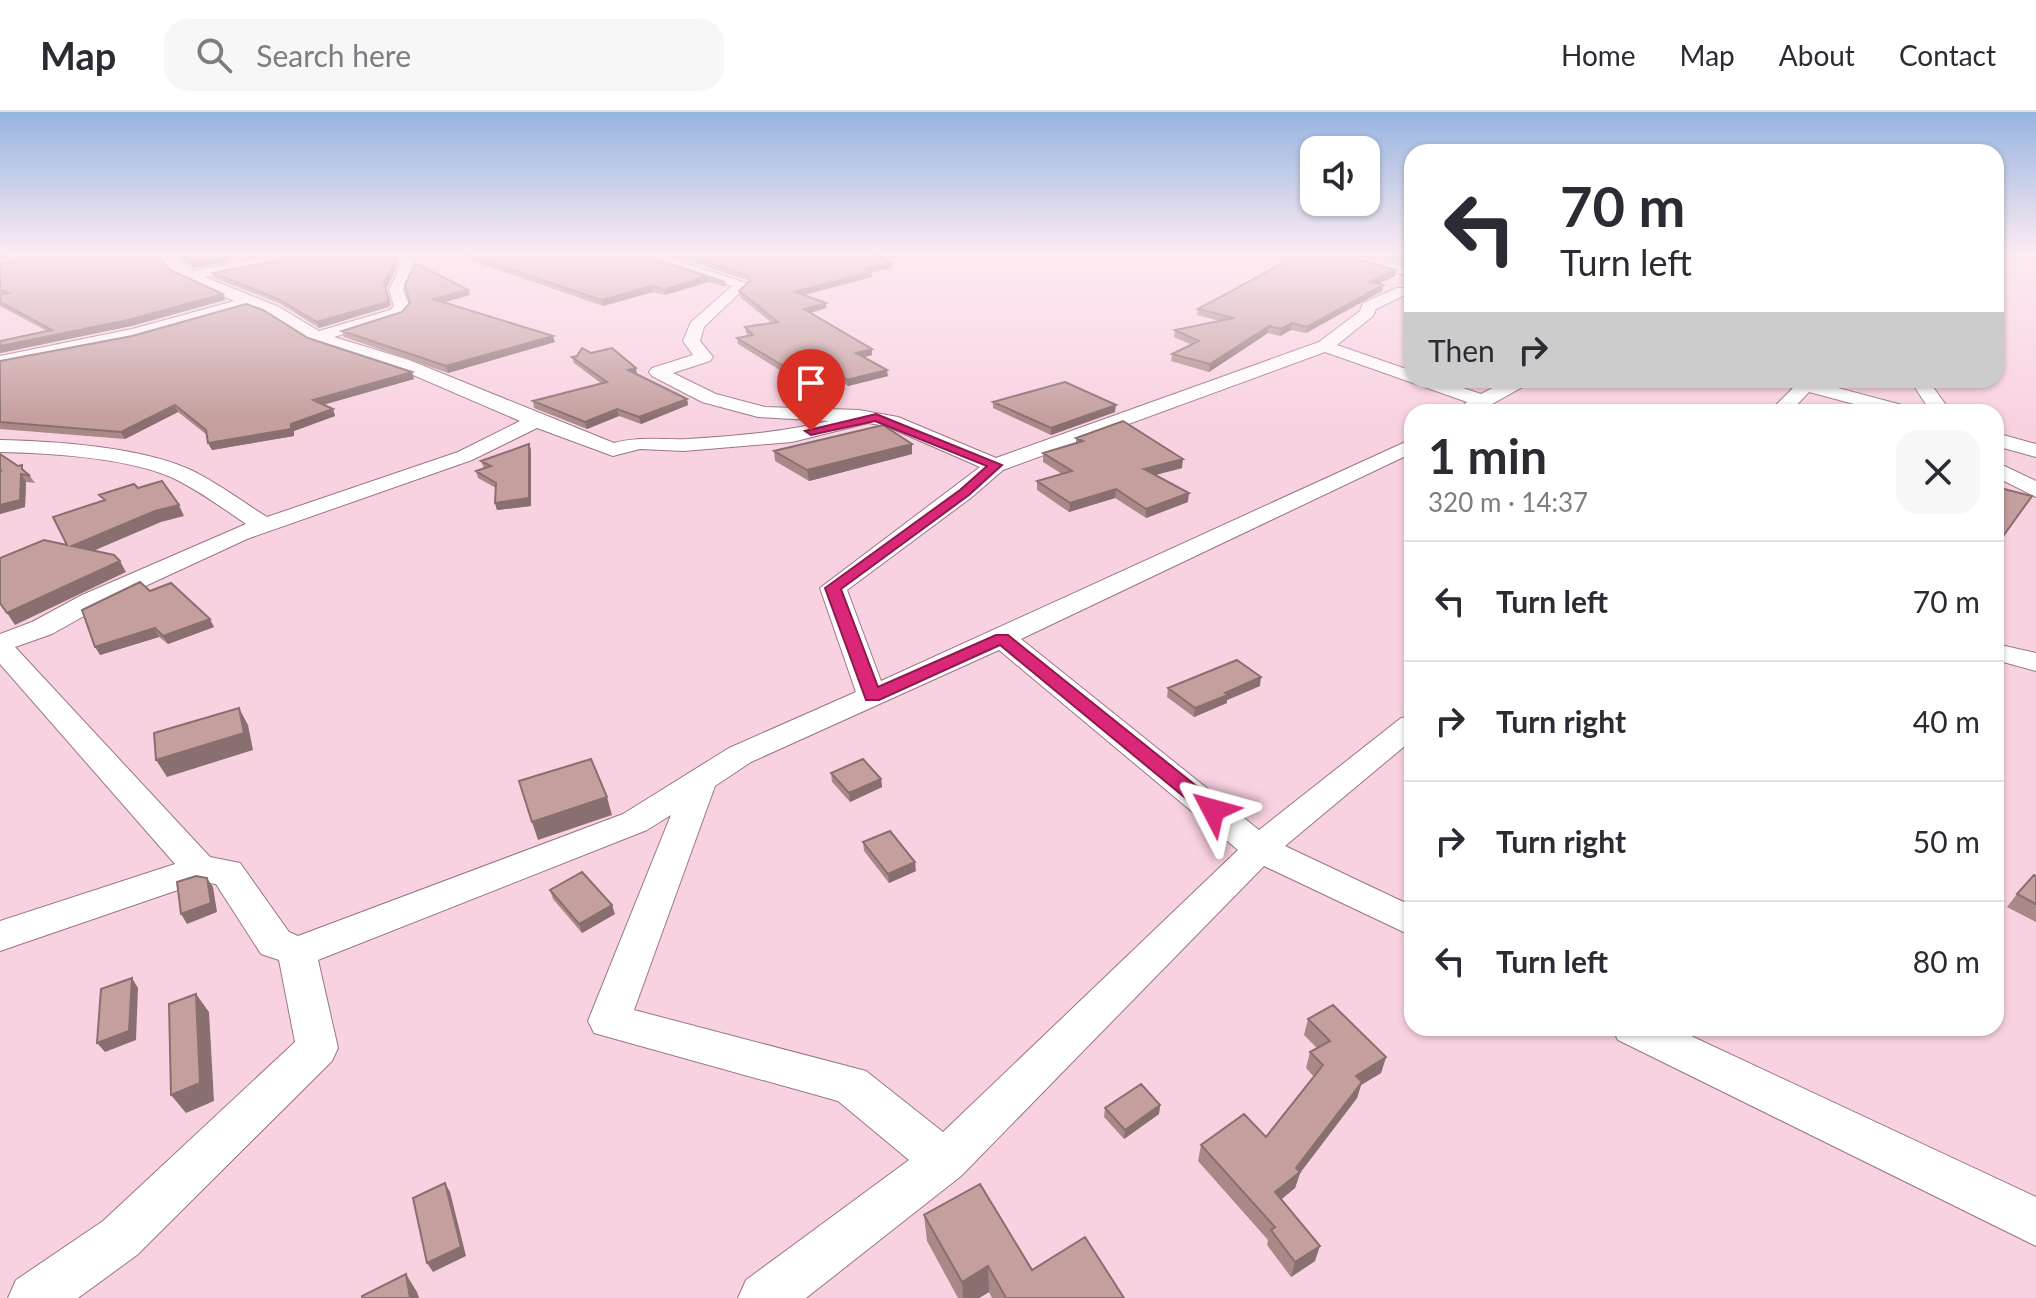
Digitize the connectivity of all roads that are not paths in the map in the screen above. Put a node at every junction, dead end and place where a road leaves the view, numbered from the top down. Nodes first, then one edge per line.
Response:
1 (222, 309) edge
2 (271, 309) edge
3 (400, 309) edge
4 (714, 309) edge
5 (1368, 309) edge
6 (317, 337) junction
7 (1325, 346) junction
8 (0, 361) edge
9 (1404, 374) edge
10 (1444, 388) edge
11 (1507, 388) edge
12 (1797, 388) edge
13 (1799, 388) edge
14 (1482, 401) junction
15 (1477, 404) edge
16 (1836, 404) edge
17 (1870, 404) edge
18 (870, 417) junction
19 (536, 421) junction
20 (2004, 441) edge
21 (1, 446) edge
22 (2036, 451) edge
23 (1404, 453) edge
24 (995, 465) junction
25 (2004, 472) edge
26 (2036, 490) edge
27 (264, 525) junction
28 (1002, 638) junction
29 (0, 645) edge
30 (2004, 654) edge
31 (2036, 662) edge
32 (872, 696) junction
33 (1404, 731) edge
34 (701, 780) junction
35 (1260, 849) junction
36 (200, 869) junction
37 (1404, 918) edge
38 (0, 936) edge
39 (297, 951) junction
40 (1650, 1036) edge
41 (945, 1161) junction
42 (2036, 1222) edge
43 (34, 1298) edge
44 (764, 1298) edge

1 - 8 street
2 - 6 street
3 - 6 street
4 - 18 street
5 - 7 street
6 - 19 street
7 - 9 street
7 - 24 street
10 - 14 street
11 - 14 street
12 - 16 street
13 - 17 street
14 - 15 street
18 - 19 street
18 - 24 street
19 - 27 street
20 - 22 street
21 - 27 street
23 - 28 street
24 - 32 street
25 - 26 street
27 - 29 street
28 - 32 street
28 - 35 street
29 - 36 street
30 - 31 street
32 - 34 street
33 - 35 street
34 - 39 street
34 - 41 street
35 - 37 street
35 - 41 street
36 - 38 street
36 - 39 street
39 - 43 street
40 - 42 street
41 - 44 street

